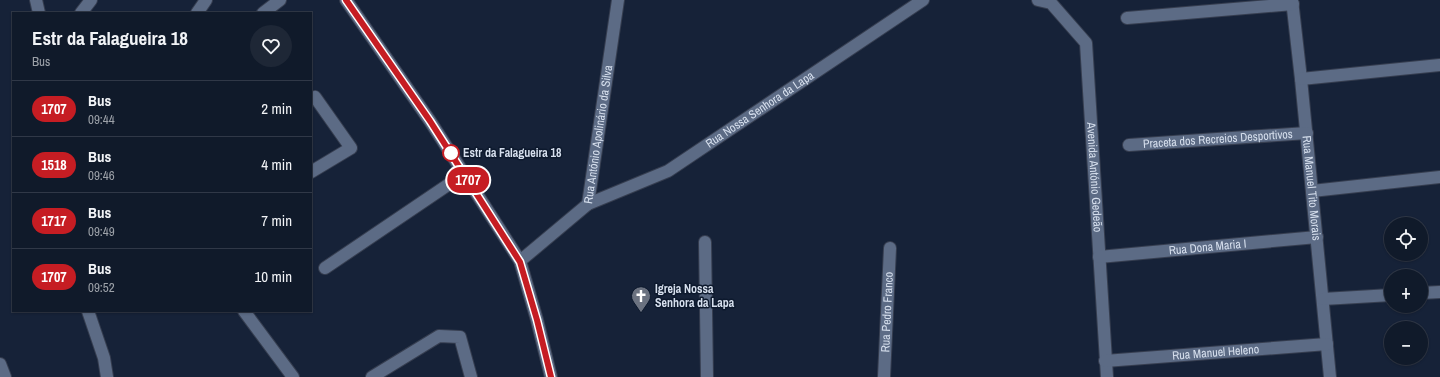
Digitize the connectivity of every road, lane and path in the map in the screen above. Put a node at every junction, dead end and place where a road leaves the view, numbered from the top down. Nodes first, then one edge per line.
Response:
1 (36, 0) edge
2 (91, 0) edge
3 (206, 0) edge
4 (280, 0) edge
5 (346, 0) edge
6 (618, 0) edge
7 (923, 0) edge
8 (1038, 0) edge
9 (1292, 2) edge
10 (39, 12) edge
11 (82, 12) edge
12 (198, 12) edge
13 (264, 12) edge
14 (1127, 18) dead end
15 (1440, 65) edge
16 (1302, 79) junction
17 (312, 99) edge
18 (1307, 133) junction
19 (1129, 145) dead end
20 (312, 171) edge
21 (464, 174) junction
22 (1440, 177) edge
23 (1312, 191) junction
24 (588, 204) junction
25 (1317, 236) junction
26 (705, 242) dead end
27 (890, 248) dead end
28 (1099, 257) junction
29 (520, 262) junction
30 (325, 268) dead end
31 (1440, 292) edge
32 (1428, 293) edge
33 (1384, 295) edge
34 (1323, 299) junction
35 (88, 312) edge
36 (245, 312) edge
37 (1327, 344) junction
38 (1105, 361) junction
39 (0, 364) edge
40 (5, 377) edge
41 (107, 377) edge
42 (293, 377) edge
43 (372, 377) edge
44 (471, 377) edge
45 (551, 377) edge
46 (707, 377) edge
47 (884, 377) edge
48 (1107, 377) edge
49 (1330, 377) edge

1 - 10 street
2 - 11 street
3 - 12 street
4 - 13 street
5 - 21 street
6 - 24 street, Rua António Apolinário da Silva
7 - 24 street, Rua Nossa Senhora da Lapa
8 - 28 street, Avenida António Gedeão
9 - 14 street
9 - 16 street, Rua Manuel Tito Morais
15 - 16 street
16 - 18 street, Rua Manuel Tito Morais
17 - 20 street
18 - 19 street, Praceta dos Recreios Desportivos
18 - 23 street, Rua Manuel Tito Morais
21 - 29 street
21 - 30 street
22 - 23 street
23 - 25 street, Rua Manuel Tito Morais
24 - 29 street, Rua António Apolinário da Silva
25 - 28 street, Rua Dona Maria I
25 - 34 street, Rua Manuel Tito Morais
26 - 46 street
27 - 47 street, Rua Pedro Franco
28 - 38 street, Avenida António Gedeão
29 - 45 street
31 - 32 street
33 - 34 street
34 - 37 street, Rua Manuel Tito Morais
35 - 41 street
36 - 42 street
37 - 38 street, Rua Manuel Heleno
37 - 49 street, Rua Manuel Tito Morais
38 - 48 street, Avenida António Gedeão
39 - 40 street
43 - 44 street

